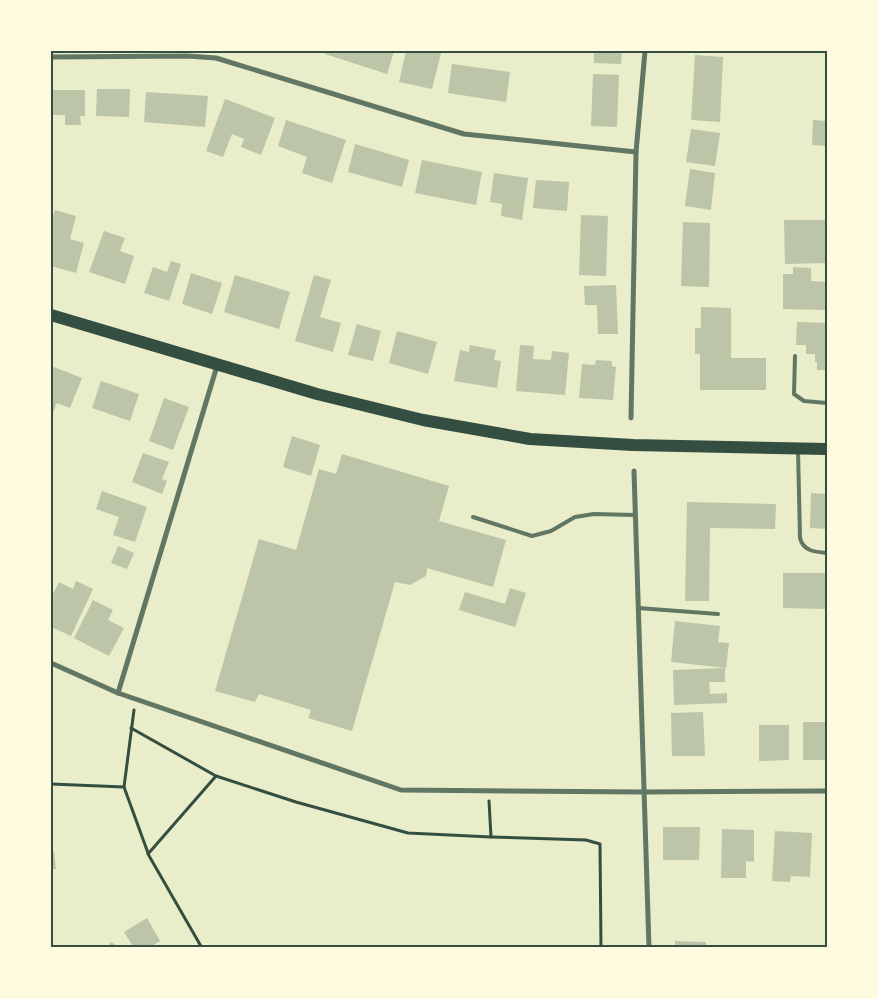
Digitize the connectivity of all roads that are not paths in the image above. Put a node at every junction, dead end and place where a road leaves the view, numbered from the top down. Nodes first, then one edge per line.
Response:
1 (645, 51) edge
2 (189, 54) edge
3 (51, 57) edge
4 (636, 152) junction
5 (51, 315) edge
6 (795, 356) dead end
7 (218, 365) junction
8 (827, 403) edge
9 (631, 418) dead end
10 (798, 448) junction
11 (827, 449) edge
12 (634, 470) dead end
13 (635, 515) junction
14 (473, 517) dead end
15 (827, 552) edge
16 (638, 608) junction
17 (718, 614) dead end
18 (51, 663) edge
19 (118, 693) junction
20 (644, 792) junction
21 (827, 792) edge
22 (648, 948) edge

1 - 4 street
2 - 3 street
2 - 4 street
4 - 9 street
5 - 7 main road
6 - 8 lane
7 - 10 main road
7 - 19 street
10 - 11 main road
10 - 15 lane
12 - 13 street
13 - 14 lane
13 - 16 street
16 - 17 lane
16 - 20 street
18 - 19 street
19 - 20 street
20 - 21 street
20 - 22 street

